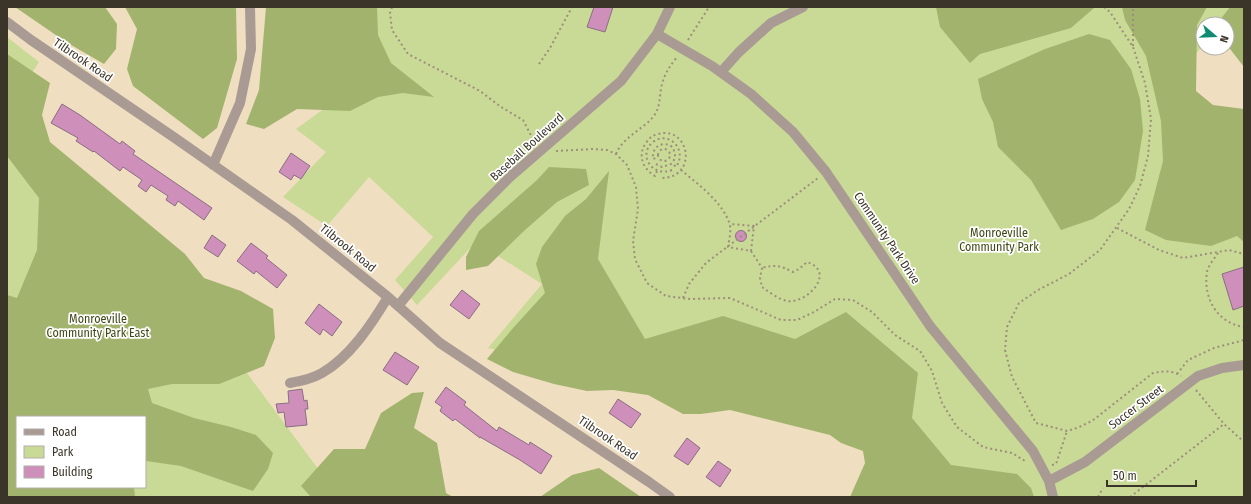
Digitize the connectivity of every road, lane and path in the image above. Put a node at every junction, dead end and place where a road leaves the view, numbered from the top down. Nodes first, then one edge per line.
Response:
1 (250, 7) edge
2 (392, 7) edge
3 (572, 7) edge
4 (670, 7) edge
5 (709, 7) edge
6 (803, 7) edge
7 (1104, 7) edge
8 (1133, 7) edge
9 (7, 22) edge
10 (657, 34) junction
11 (1133, 47) junction
12 (682, 48) junction
13 (539, 64) dead end
14 (722, 72) junction
15 (544, 148) junction
16 (616, 154) junction
17 (658, 157) junction
18 (672, 163) junction
19 (656, 164) dead end
20 (213, 165) junction
21 (672, 170) dead end
22 (681, 170) junction
23 (657, 171) junction
24 (826, 172) junction
25 (660, 178) dead end
26 (730, 224) junction
27 (754, 226) junction
28 (1117, 228) junction
29 (728, 247) junction
30 (751, 251) junction
31 (1218, 253) junction
32 (1244, 254) edge
33 (762, 268) junction
34 (388, 297) junction
35 (683, 298) junction
36 (398, 306) junction
37 (1244, 327) edge
38 (1244, 340) edge
39 (1244, 365) edge
40 (1177, 374) junction
41 (1190, 382) junction
42 (290, 383) dead end
43 (1224, 424) junction
44 (1068, 431) junction
45 (1244, 442) edge
46 (1041, 467) junction
47 (1049, 481) junction
48 (1103, 488) dead end
49 (670, 497) edge
50 (1053, 497) edge
51 (1098, 497) edge
52 (1130, 497) edge

1 - 20 street
2 - 15 path
3 - 13 path
4 - 10 street, Baseball Boulevard
5 - 12 path
6 - 14 street
7 - 11 path
8 - 11 path
9 - 20 street, Tilbrook Road
10 - 12 street, Community Park Drive
10 - 15 street, Baseball Boulevard
11 - 28 path
12 - 14 street, Community Park Drive
12 - 16 path
14 - 24 street, Community Park Drive
15 - 16 path
15 - 36 street, Baseball Boulevard
16 - 35 path
17 - 17 path
17 - 18 path
18 - 19 path
18 - 23 path
20 - 34 street, Tilbrook Road
21 - 23 path
22 - 23 path
22 - 25 path
22 - 26 path
24 - 27 path
24 - 46 street, Community Park Drive
26 - 27 path
26 - 29 path
27 - 29 path
27 - 30 path
28 - 31 path
28 - 44 path
29 - 30 path
29 - 35 path
30 - 33 path
31 - 32 path
31 - 37 path
33 - 33 path
34 - 36 street, Tilbrook Road
34 - 42 street
35 - 46 path
36 - 49 street, Tilbrook Road
38 - 40 path
39 - 41 street, Soccer Street
40 - 41 path
40 - 44 path
41 - 43 path
41 - 47 street, Soccer Street
43 - 45 path
43 - 52 path
44 - 46 path
46 - 47 street, Community Park Drive
47 - 50 street, Community Park Drive
48 - 51 path

